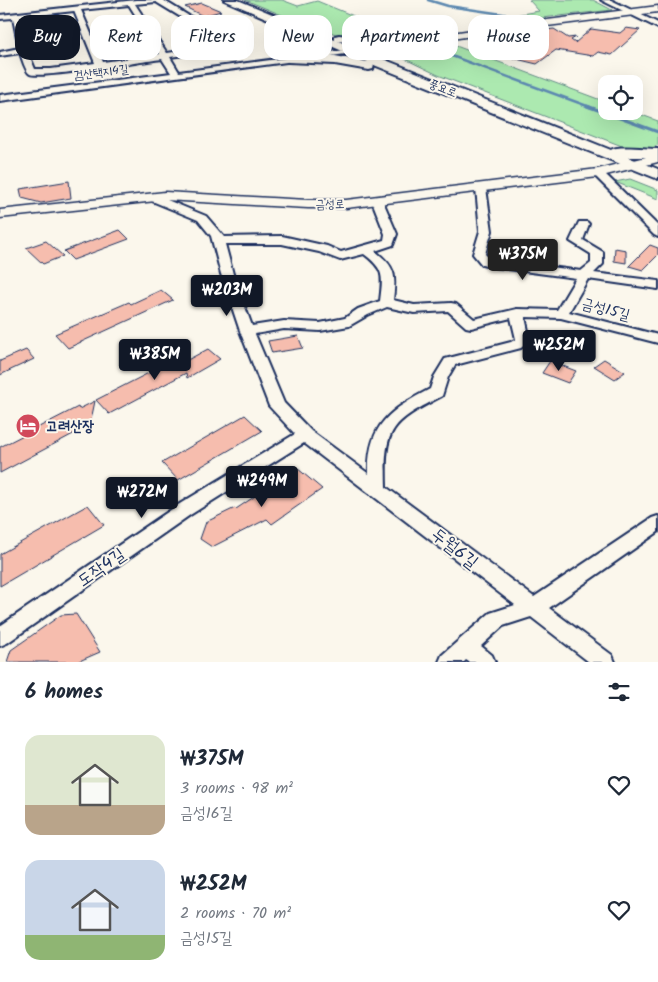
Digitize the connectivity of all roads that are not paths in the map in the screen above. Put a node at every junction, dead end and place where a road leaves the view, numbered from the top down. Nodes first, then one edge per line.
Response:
1 (156, 0) edge
2 (229, 0) edge
3 (605, 0) edge
4 (131, 3) junction
5 (77, 9) junction
6 (658, 9) edge
7 (631, 12) junction
8 (25, 15) edge
9 (266, 15) edge
10 (15, 16) edge
11 (0, 17) edge
12 (658, 26) edge
13 (458, 36) edge
14 (15, 51) edge
15 (0, 54) edge
16 (166, 56) junction
17 (27, 60) edge
18 (285, 60) edge
19 (318, 60) edge
20 (374, 60) edge
21 (400, 60) edge
22 (100, 65) junction
23 (407, 74) junction
24 (177, 75) junction
25 (0, 98) edge
26 (594, 148) junction
27 (658, 153) edge
28 (658, 158) edge
29 (635, 165) junction
30 (598, 173) junction
31 (658, 174) edge
32 (481, 188) junction
33 (151, 197) junction
34 (378, 201) junction
35 (0, 214) edge
36 (583, 224) dead end
37 (658, 233) edge
38 (218, 241) junction
39 (366, 250) junction
40 (584, 275) junction
41 (658, 285) edge
42 (386, 303) junction
43 (517, 313) junction
44 (562, 314) junction
45 (247, 331) junction
46 (658, 339) edge
47 (305, 435) junction
48 (378, 490) junction
49 (658, 522) edge
50 (533, 608) junction
51 (0, 637) edge
52 (466, 647) junction
53 (449, 662) edge
54 (485, 662) edge
55 (605, 662) edge

1 - 4 street
1 - 16 street
2 - 9 main road, 풍요로
3 - 7 street
4 - 5 street
4 - 16 street
5 - 8 street
5 - 22 street
6 - 7 street
7 - 12 street
7 - 13 street
10 - 11 street
14 - 15 street
16 - 22 street
16 - 24 street
17 - 22 street
18 - 24 street, 검산택지4길
19 - 23 main road
20 - 23 main road, 풍요로
21 - 23 main road
23 - 26 main road, 풍요로
24 - 25 street, 검산택지4길
26 - 27 main road
26 - 29 main road, 풍요로
28 - 29 street, 금성로
29 - 30 street, 금성로
29 - 31 main road, 풍요로
30 - 32 street, 금성로
30 - 37 street
32 - 34 street, 금성로
32 - 40 street
33 - 34 street, 금성로
33 - 35 street, 금성로
33 - 38 street, 두월6길
34 - 39 street
36 - 40 street
38 - 39 street
38 - 45 street, 두월6길
39 - 42 street
40 - 41 street
40 - 44 street
42 - 43 street, 금성15길
42 - 45 street
43 - 44 street, 금성15길
43 - 48 street
44 - 46 street, 금성15길
45 - 47 street, 두월6길
47 - 48 street, 두월6길
47 - 51 street, 도작4길
48 - 50 street, 두월6길
49 - 50 street
50 - 52 street
50 - 55 street, 두월6길
52 - 53 street
52 - 54 street

